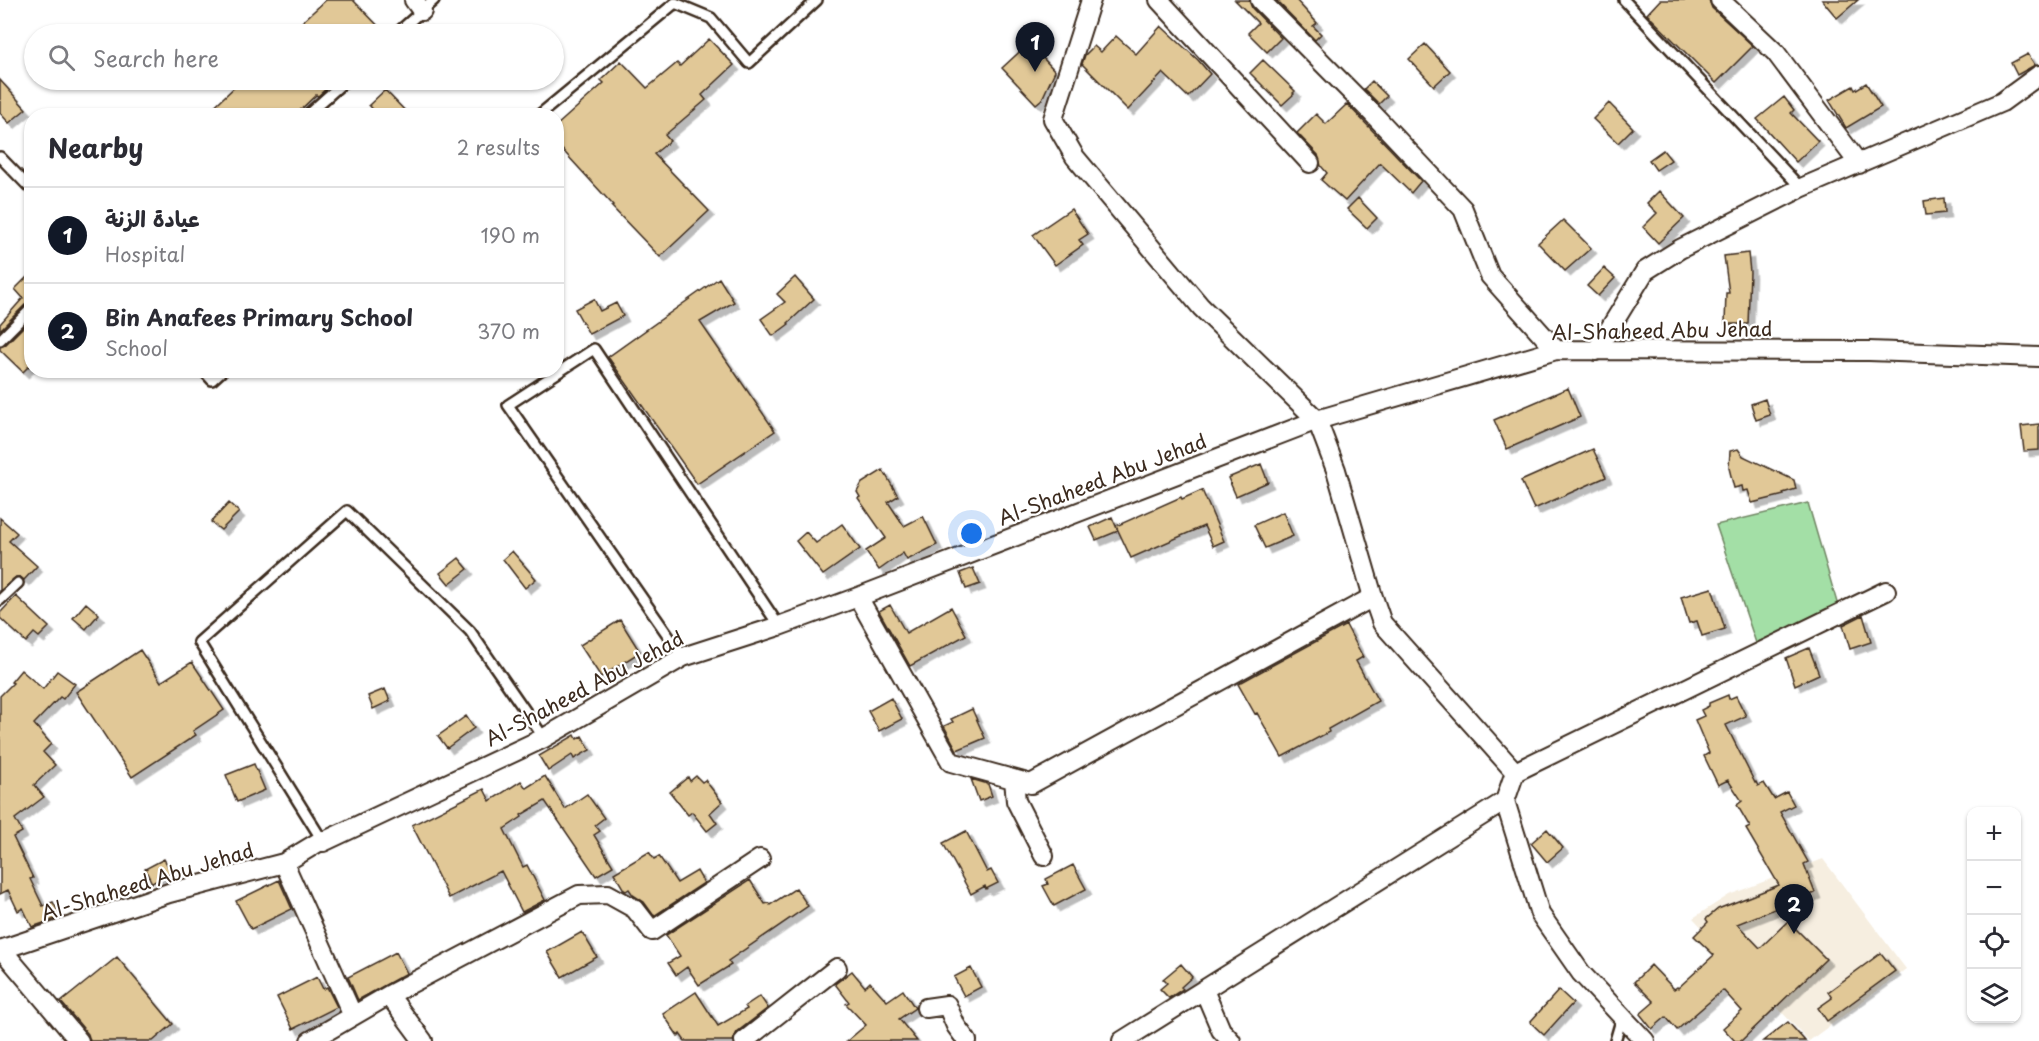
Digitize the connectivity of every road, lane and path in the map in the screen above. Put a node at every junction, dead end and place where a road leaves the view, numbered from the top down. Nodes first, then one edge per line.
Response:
1 (817, 0) edge
2 (1090, 0) edge
3 (1159, 0) edge
4 (1260, 0) edge
5 (1624, 0) edge
6 (1720, 0) edge
7 (424, 4) edge
8 (405, 24) edge
9 (2039, 75) edge
10 (335, 90) edge
11 (315, 108) edge
12 (548, 108) edge
13 (0, 158) edge
14 (1310, 164) dead end
15 (1859, 164) junction
16 (24, 182) edge
17 (1801, 188) junction
18 (24, 316) edge
19 (0, 340) edge
20 (1556, 350) junction
21 (1596, 351) junction
22 (2039, 357) edge
23 (564, 369) edge
24 (549, 378) edge
25 (1317, 420) junction
26 (18, 582) dead end
27 (1886, 591) dead end
28 (858, 597) junction
29 (1373, 597) junction
30 (0, 600) edge
31 (779, 626) junction
32 (683, 657) junction
33 (544, 738) junction
34 (1515, 772) junction
35 (1014, 780) junction
36 (1505, 801) junction
37 (322, 840) junction
38 (1044, 856) dead end
39 (760, 859) dead end
40 (284, 863) junction
41 (2, 950) edge
42 (837, 968) dead end
43 (1204, 990) junction
44 (389, 995) junction
45 (926, 1008) dead end
46 (353, 1016) junction
47 (1622, 1017) junction
48 (79, 1041) edge
49 (310, 1041) edge
50 (423, 1041) edge
51 (744, 1041) edge
52 (967, 1041) edge
53 (1122, 1041) edge
54 (1231, 1041) edge
55 (1614, 1041) edge
56 (1645, 1041) edge

1 - 12 lane
2 - 25 street
3 - 14 street
4 - 20 street
5 - 17 lane
6 - 15 street
7 - 8 lane
9 - 15 street
10 - 11 lane
13 - 16 lane
15 - 17 street
17 - 21 street
18 - 19 lane
20 - 21 street, Al-Shaheed Abu Jehad
20 - 25 street, Al-Shaheed Abu Jehad
21 - 22 street, Al-Shaheed Abu Jehad
23 - 31 lane
24 - 32 lane
25 - 28 street, Al-Shaheed Abu Jehad
25 - 29 street
26 - 30 lane
27 - 34 street
28 - 31 street, Al-Shaheed Abu Jehad
28 - 35 street
29 - 34 street
29 - 35 street
31 - 32 street, Al-Shaheed Abu Jehad
32 - 33 street, Al-Shaheed Abu Jehad
33 - 37 street, Al-Shaheed Abu Jehad
33 - 37 lane
34 - 36 street
35 - 38 street
36 - 43 street
36 - 47 street
37 - 40 street, Al-Shaheed Abu Jehad
39 - 44 street
40 - 41 street, Al-Shaheed Abu Jehad
40 - 46 street
41 - 48 street
42 - 51 street
43 - 53 street
43 - 54 street
44 - 46 street
44 - 50 street
45 - 52 street
46 - 49 street
47 - 55 lane
47 - 56 street

